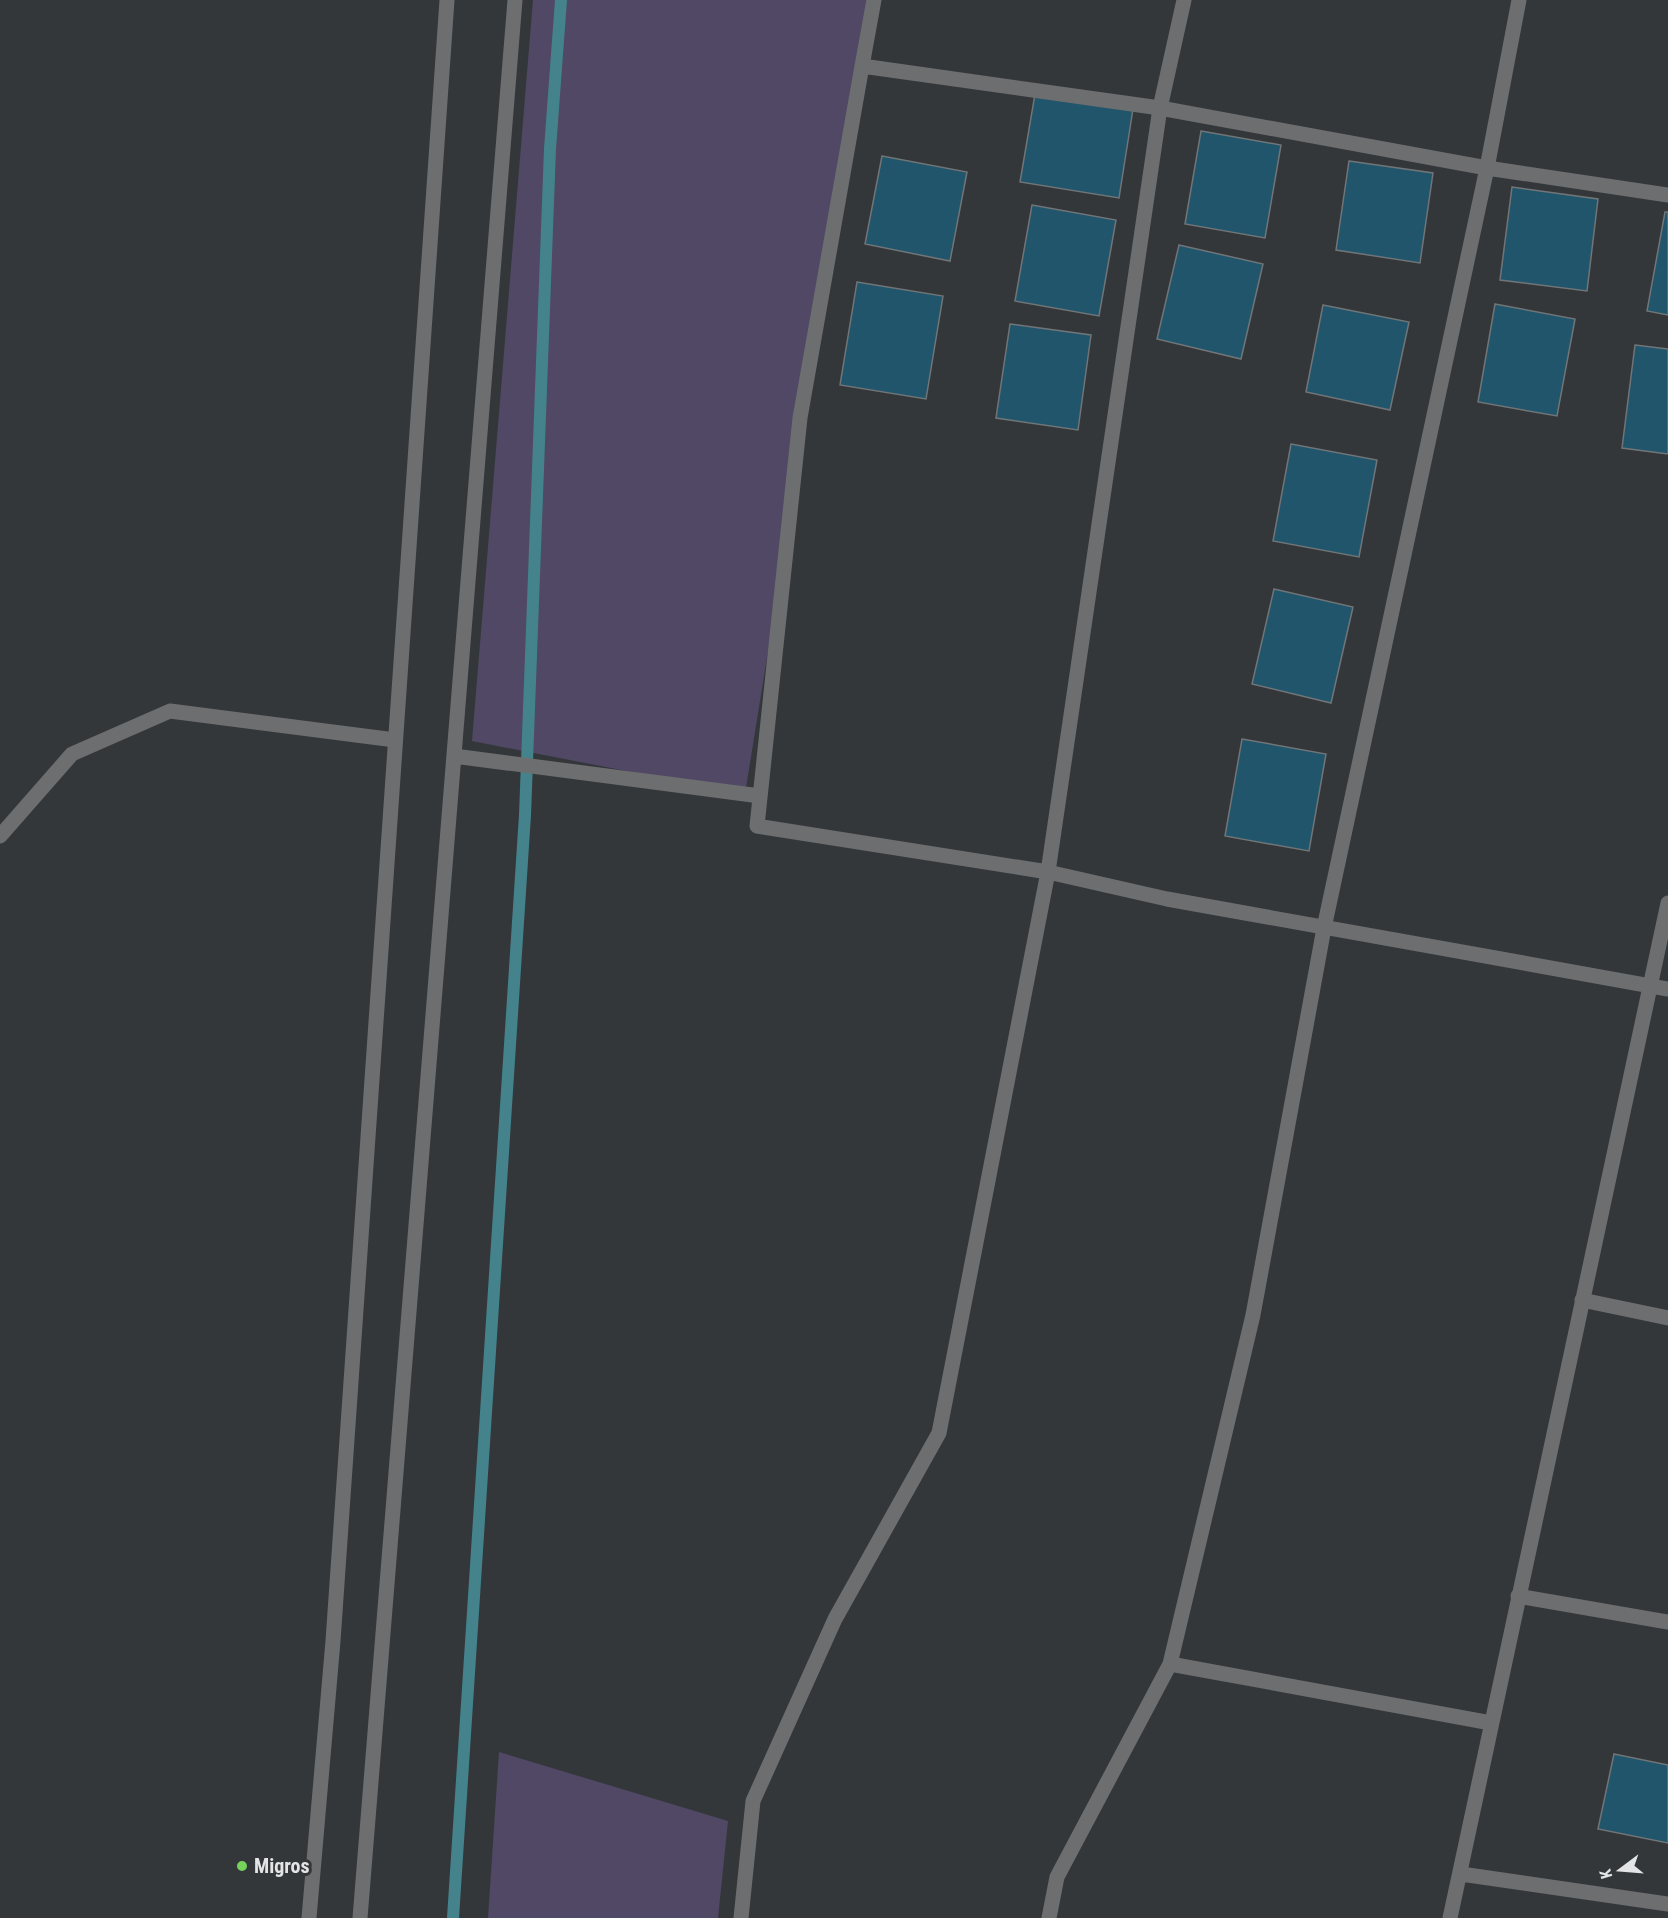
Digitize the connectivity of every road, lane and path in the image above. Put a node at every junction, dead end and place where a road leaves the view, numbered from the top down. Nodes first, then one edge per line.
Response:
1 (447, 0) edge
2 (515, 0) edge
3 (874, 0) edge
4 (1184, 0) edge
5 (1519, 0) edge
6 (862, 66) junction
7 (1160, 108) junction
8 (1487, 168) junction
9 (1668, 195) edge
10 (395, 740) junction
11 (454, 756) junction
12 (760, 796) junction
13 (0, 836) edge
14 (1048, 872) junction
15 (1668, 903) edge
16 (1324, 928) junction
17 (1650, 986) junction
18 (1668, 989) edge
19 (1582, 1300) junction
20 (1668, 1318) edge
21 (1518, 1596) junction
22 (1668, 1622) edge
23 (1170, 1664) junction
24 (1491, 1723) junction
25 (1461, 1874) junction
26 (1668, 1904) edge
27 (309, 1918) edge
28 (360, 1918) edge
29 (741, 1918) edge
30 (1049, 1918) edge
31 (1450, 1918) edge

1 - 10 street
2 - 11 street
3 - 6 street
4 - 7 street
5 - 8 street
6 - 7 street
6 - 12 street
7 - 8 street
7 - 14 street
8 - 9 street
8 - 16 street
10 - 13 street
10 - 27 street
11 - 12 street
11 - 28 street
12 - 14 street
14 - 16 street
14 - 29 street
15 - 17 street
16 - 17 street
16 - 23 street
17 - 18 street
17 - 19 street
19 - 20 street
19 - 21 street
21 - 22 street
21 - 24 street
23 - 24 street
23 - 30 street
24 - 25 street
25 - 26 street
25 - 31 street

